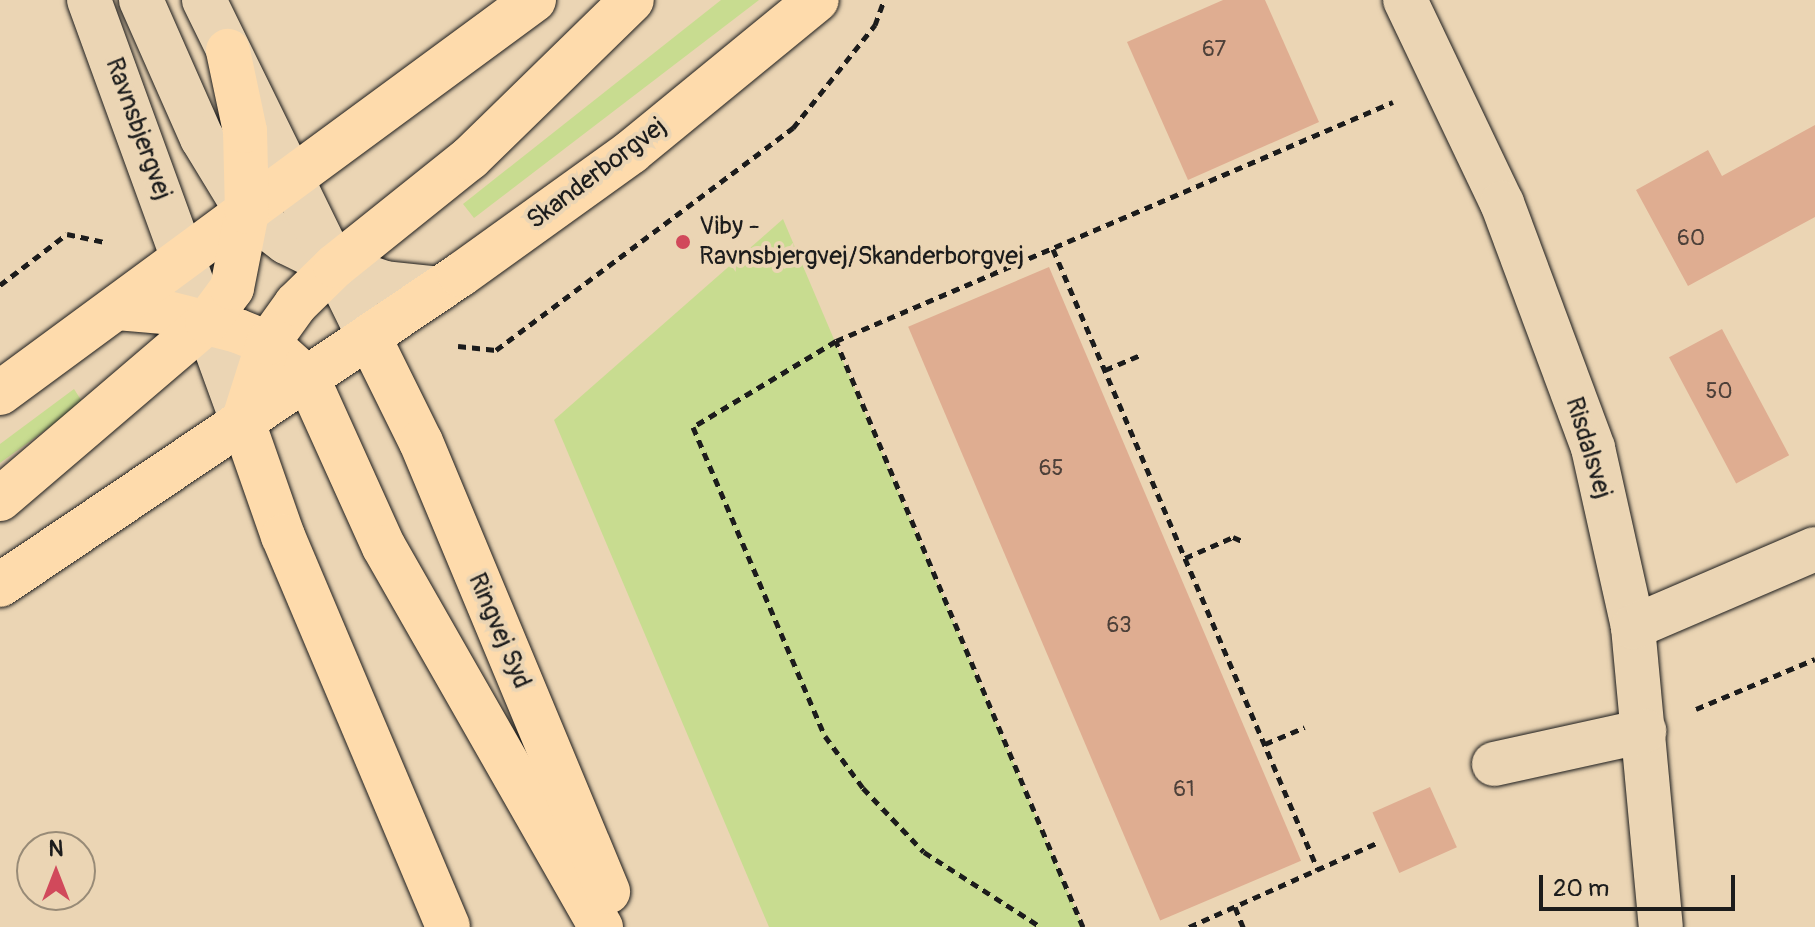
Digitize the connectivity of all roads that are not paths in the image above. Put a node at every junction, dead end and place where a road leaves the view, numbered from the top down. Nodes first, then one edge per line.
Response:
1 (89, 0) edge
2 (141, 0) edge
3 (204, 0) edge
4 (534, 0) edge
5 (632, 0) edge
6 (817, 0) edge
7 (1405, 0) edge
8 (228, 51) junction
9 (291, 180) junction
10 (247, 212) junction
11 (185, 259) junction
12 (335, 266) junction
13 (440, 289) junction
14 (117, 308) junction
15 (207, 322) junction
16 (369, 337) junction
17 (268, 343) junction
18 (308, 379) junction
19 (0, 393) edge
20 (243, 422) junction
21 (0, 499) edge
22 (1815, 549) edge
23 (0, 585) edge
24 (1633, 627) junction
25 (1644, 731) junction
26 (1494, 764) dead end
27 (448, 927) edge
28 (601, 927) edge
29 (623, 927) edge
30 (1661, 927) edge

1 - 11 street, Ravnsbjergvej
2 - 10 street
3 - 8 street
4 - 9 main road
5 - 12 main road
6 - 13 main road, Skanderborgvej
7 - 24 street, Risdalsvej
8 - 9 street
8 - 10 main road
9 - 10 main road
9 - 12 street
10 - 11 main road
10 - 12 street
10 - 15 main road
11 - 14 main road
11 - 15 street
12 - 13 street
12 - 16 street
12 - 17 main road
13 - 16 main road, Skanderborgvej
14 - 15 main road
14 - 19 main road
15 - 17 main road
15 - 20 street
15 - 21 main road
16 - 18 main road, Skanderborgvej
16 - 29 main road, Ringvej Syd
17 - 18 main road
17 - 20 main road
18 - 20 main road, Skanderborgvej
18 - 28 main road
20 - 23 main road, Skanderborgvej
20 - 27 main road
22 - 24 street
24 - 25 street, Risdalsvej
25 - 26 street
25 - 30 street, Risdalsvej

